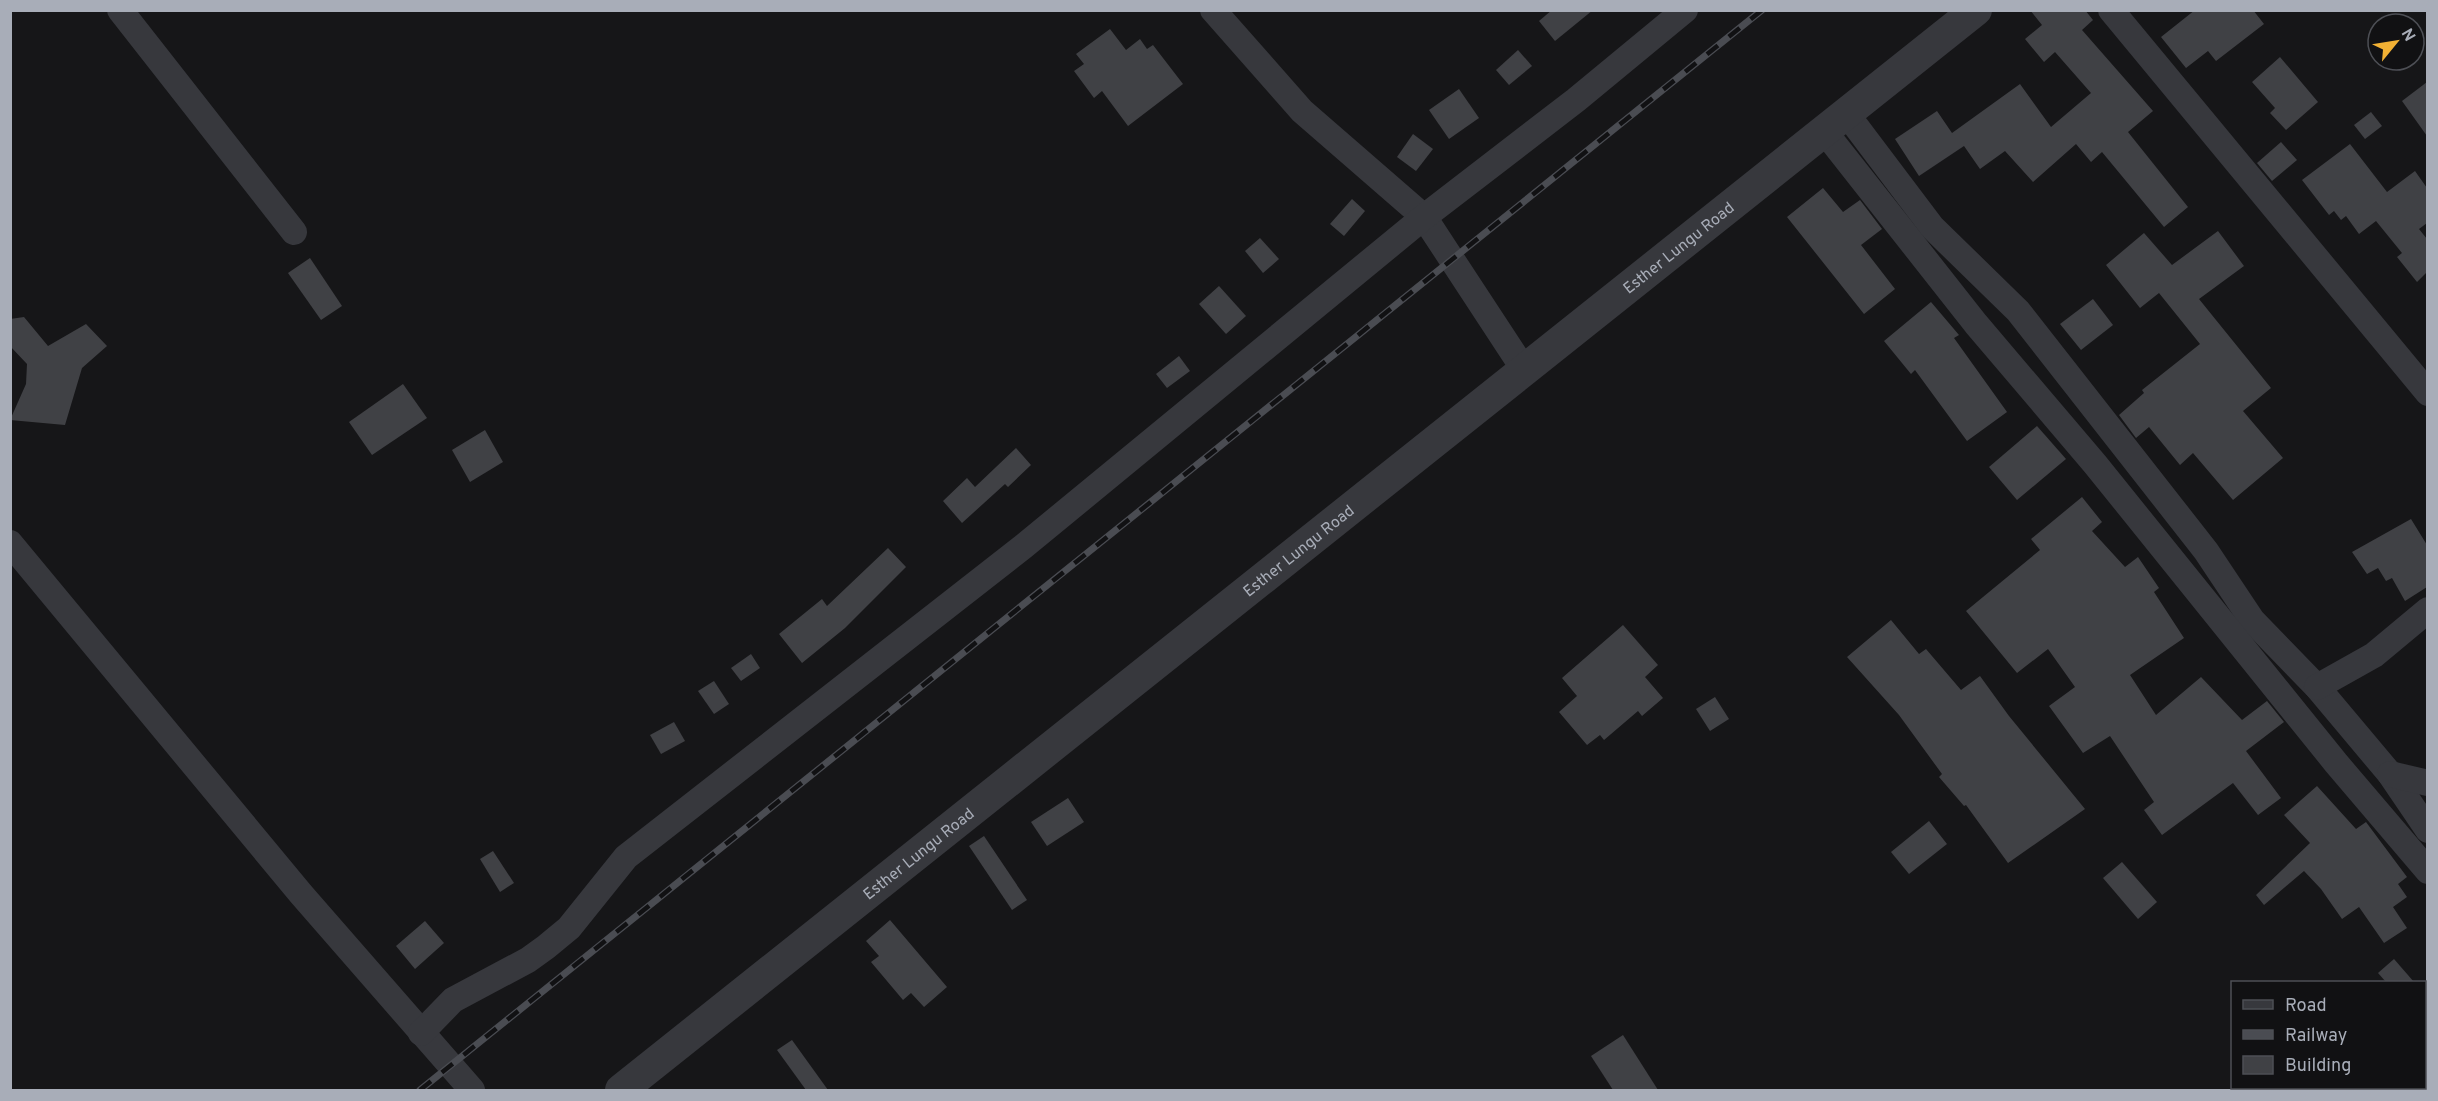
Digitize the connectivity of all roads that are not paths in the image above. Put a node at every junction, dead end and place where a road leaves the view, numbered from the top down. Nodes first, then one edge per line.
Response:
1 (120, 10) edge
2 (1213, 10) edge
3 (1685, 10) edge
4 (1976, 10) edge
5 (2111, 10) edge
6 (1835, 122) junction
7 (1425, 217) junction
8 (294, 232) dead end
9 (1525, 370) junction
10 (2427, 393) edge
11 (10, 543) edge
12 (2427, 610) edge
13 (2317, 687) junction
14 (2390, 774) junction
15 (2427, 783) edge
16 (2427, 830) edge
17 (2427, 871) edge
18 (422, 1033) junction
19 (472, 1090) edge
20 (621, 1090) edge

1 - 8 street
2 - 7 street
3 - 7 street
4 - 6 street, Esther Lungu Road
5 - 10 street
6 - 9 street, Esther Lungu Road
6 - 13 street
6 - 17 street
7 - 9 street
7 - 18 street
9 - 20 street, Esther Lungu Road
11 - 18 street
12 - 13 street
13 - 14 street
14 - 15 street
14 - 16 street
18 - 19 street

